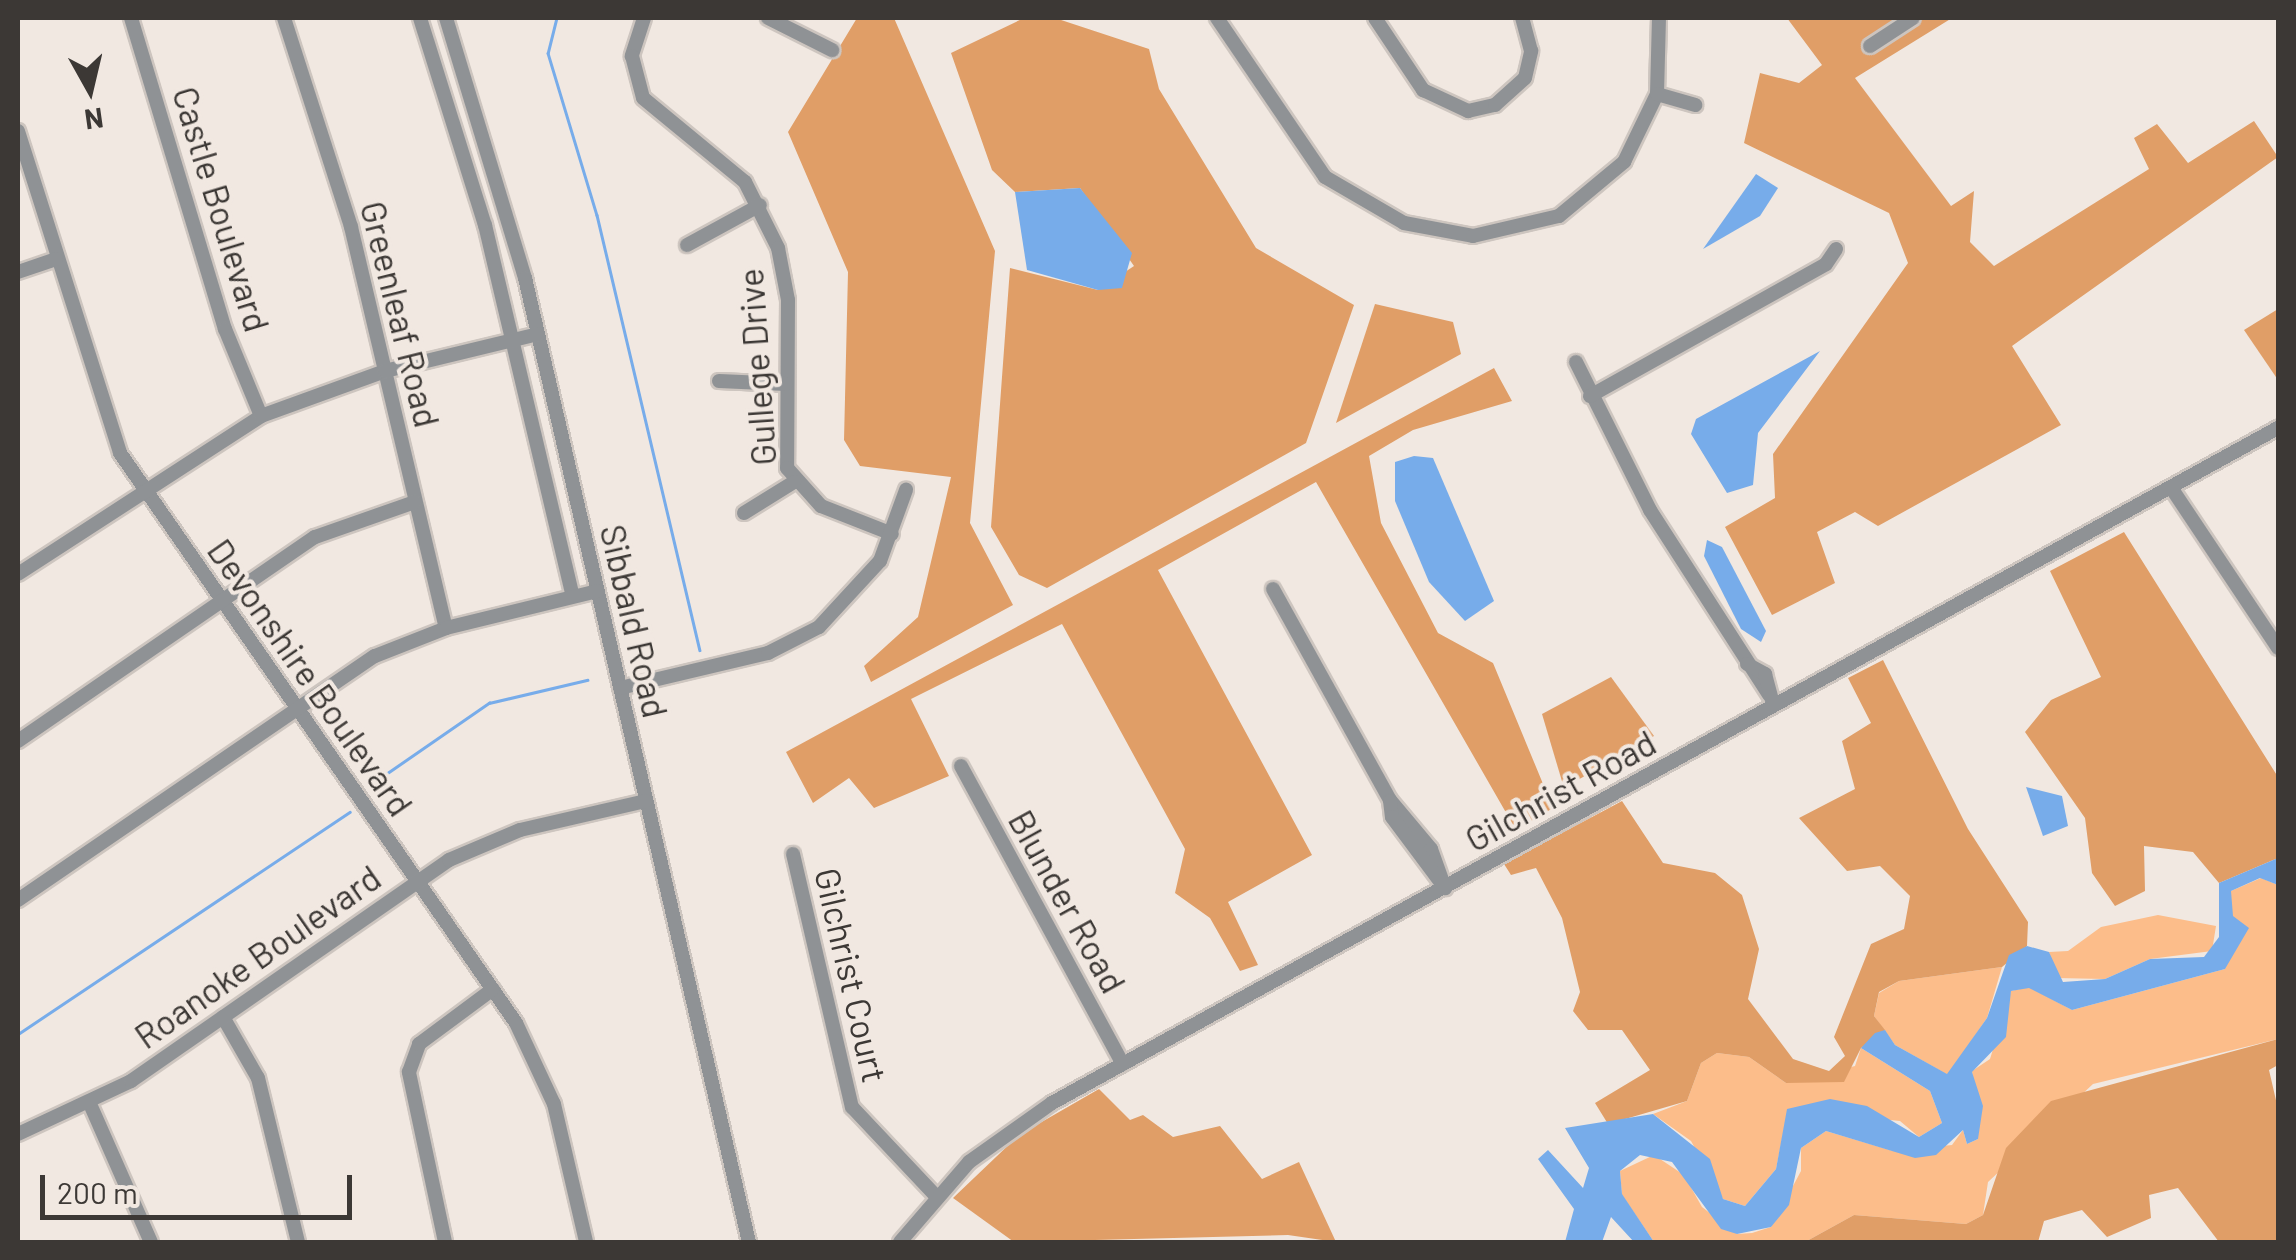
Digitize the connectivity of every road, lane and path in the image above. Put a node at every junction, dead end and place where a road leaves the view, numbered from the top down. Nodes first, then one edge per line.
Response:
1 (131, 18) edge
2 (284, 18) edge
3 (420, 18) edge
4 (446, 18) edge
5 (644, 18) edge
6 (768, 18) edge
7 (778, 18) edge
8 (1217, 18) edge
9 (1375, 18) edge
10 (1522, 18) edge
11 (1659, 18) edge
12 (1913, 18) edge
13 (1870, 46) dead end
14 (832, 50) dead end
15 (1657, 94) junction
16 (1695, 104) dead end
17 (18, 131) edge
18 (760, 204) junction
19 (687, 246) dead end
20 (1836, 249) dead end
21 (56, 258) junction
22 (18, 272) edge
23 (538, 334) junction
24 (513, 340) junction
25 (1576, 362) dead end
26 (385, 371) junction
27 (719, 381) dead end
28 (786, 384) junction
29 (1590, 396) junction
30 (262, 416) junction
31 (2278, 428) edge
32 (794, 482) junction
33 (141, 487) junction
34 (2172, 489) junction
35 (906, 490) dead end
36 (416, 502) junction
37 (744, 513) dead end
38 (892, 534) junction
39 (18, 574) edge
40 (1273, 589) dead end
41 (598, 591) junction
42 (574, 596) junction
43 (220, 600) junction
44 (446, 628) junction
45 (2278, 648) edge
46 (620, 688) junction
47 (1772, 701) junction
48 (297, 709) junction
49 (18, 741) edge
50 (961, 766) dead end
51 (646, 801) junction
52 (793, 854) dead end
53 (417, 880) junction
54 (1445, 888) junction
55 (18, 900) edge
56 (493, 989) junction
57 (223, 1017) junction
58 (1123, 1064) junction
59 (90, 1104) junction
60 (18, 1134) edge
61 (936, 1196) junction
62 (150, 1242) edge
63 (298, 1242) edge
64 (445, 1242) edge
65 (586, 1242) edge
66 (749, 1242) edge
67 (900, 1242) edge

1 - 30 street, Castle Boulevard
2 - 26 street, Greenleaf Road
3 - 24 street
4 - 23 street, Sibbald Road
5 - 18 street, Gullege Drive
6 - 7 street
7 - 14 street
8 - 15 street
9 - 10 street
11 - 15 street
12 - 13 street
15 - 16 street
17 - 21 street, Devonshire Boulevard
18 - 19 street
18 - 28 street, Gullege Drive
20 - 29 street
21 - 22 street
21 - 33 street, Devonshire Boulevard
23 - 24 street
23 - 41 street, Sibbald Road
24 - 26 street
24 - 42 street
25 - 29 street
26 - 30 street
26 - 36 street, Greenleaf Road
27 - 28 street
28 - 32 street, Gullege Drive
29 - 47 street
30 - 33 street
31 - 34 street, Gilchrist Road
32 - 37 street
32 - 38 street, Gullege Drive
33 - 39 street
33 - 43 street, Devonshire Boulevard
34 - 45 street
34 - 47 street, Gilchrist Road
35 - 38 street
36 - 43 street
36 - 44 street, Greenleaf Road
38 - 46 street
40 - 54 street
41 - 42 street
41 - 46 street, Sibbald Road
42 - 44 street
43 - 48 street, Devonshire Boulevard
43 - 49 street
44 - 48 street
46 - 51 street, Sibbald Road
47 - 54 street, Gilchrist Road
48 - 53 street, Devonshire Boulevard
48 - 55 street
50 - 58 street, Blunder Road
51 - 53 street, Roanoke Boulevard
51 - 66 street, Sibbald Road
52 - 61 street, Gilchrist Court
53 - 56 street, Devonshire Boulevard
53 - 57 street, Roanoke Boulevard
54 - 58 street, Gilchrist Road
56 - 64 street
56 - 65 street, Devonshire Boulevard
57 - 59 street, Roanoke Boulevard
57 - 63 street
58 - 61 street, Gilchrist Road
59 - 60 street, Roanoke Boulevard
59 - 62 street
61 - 67 street, Gilchrist Road

